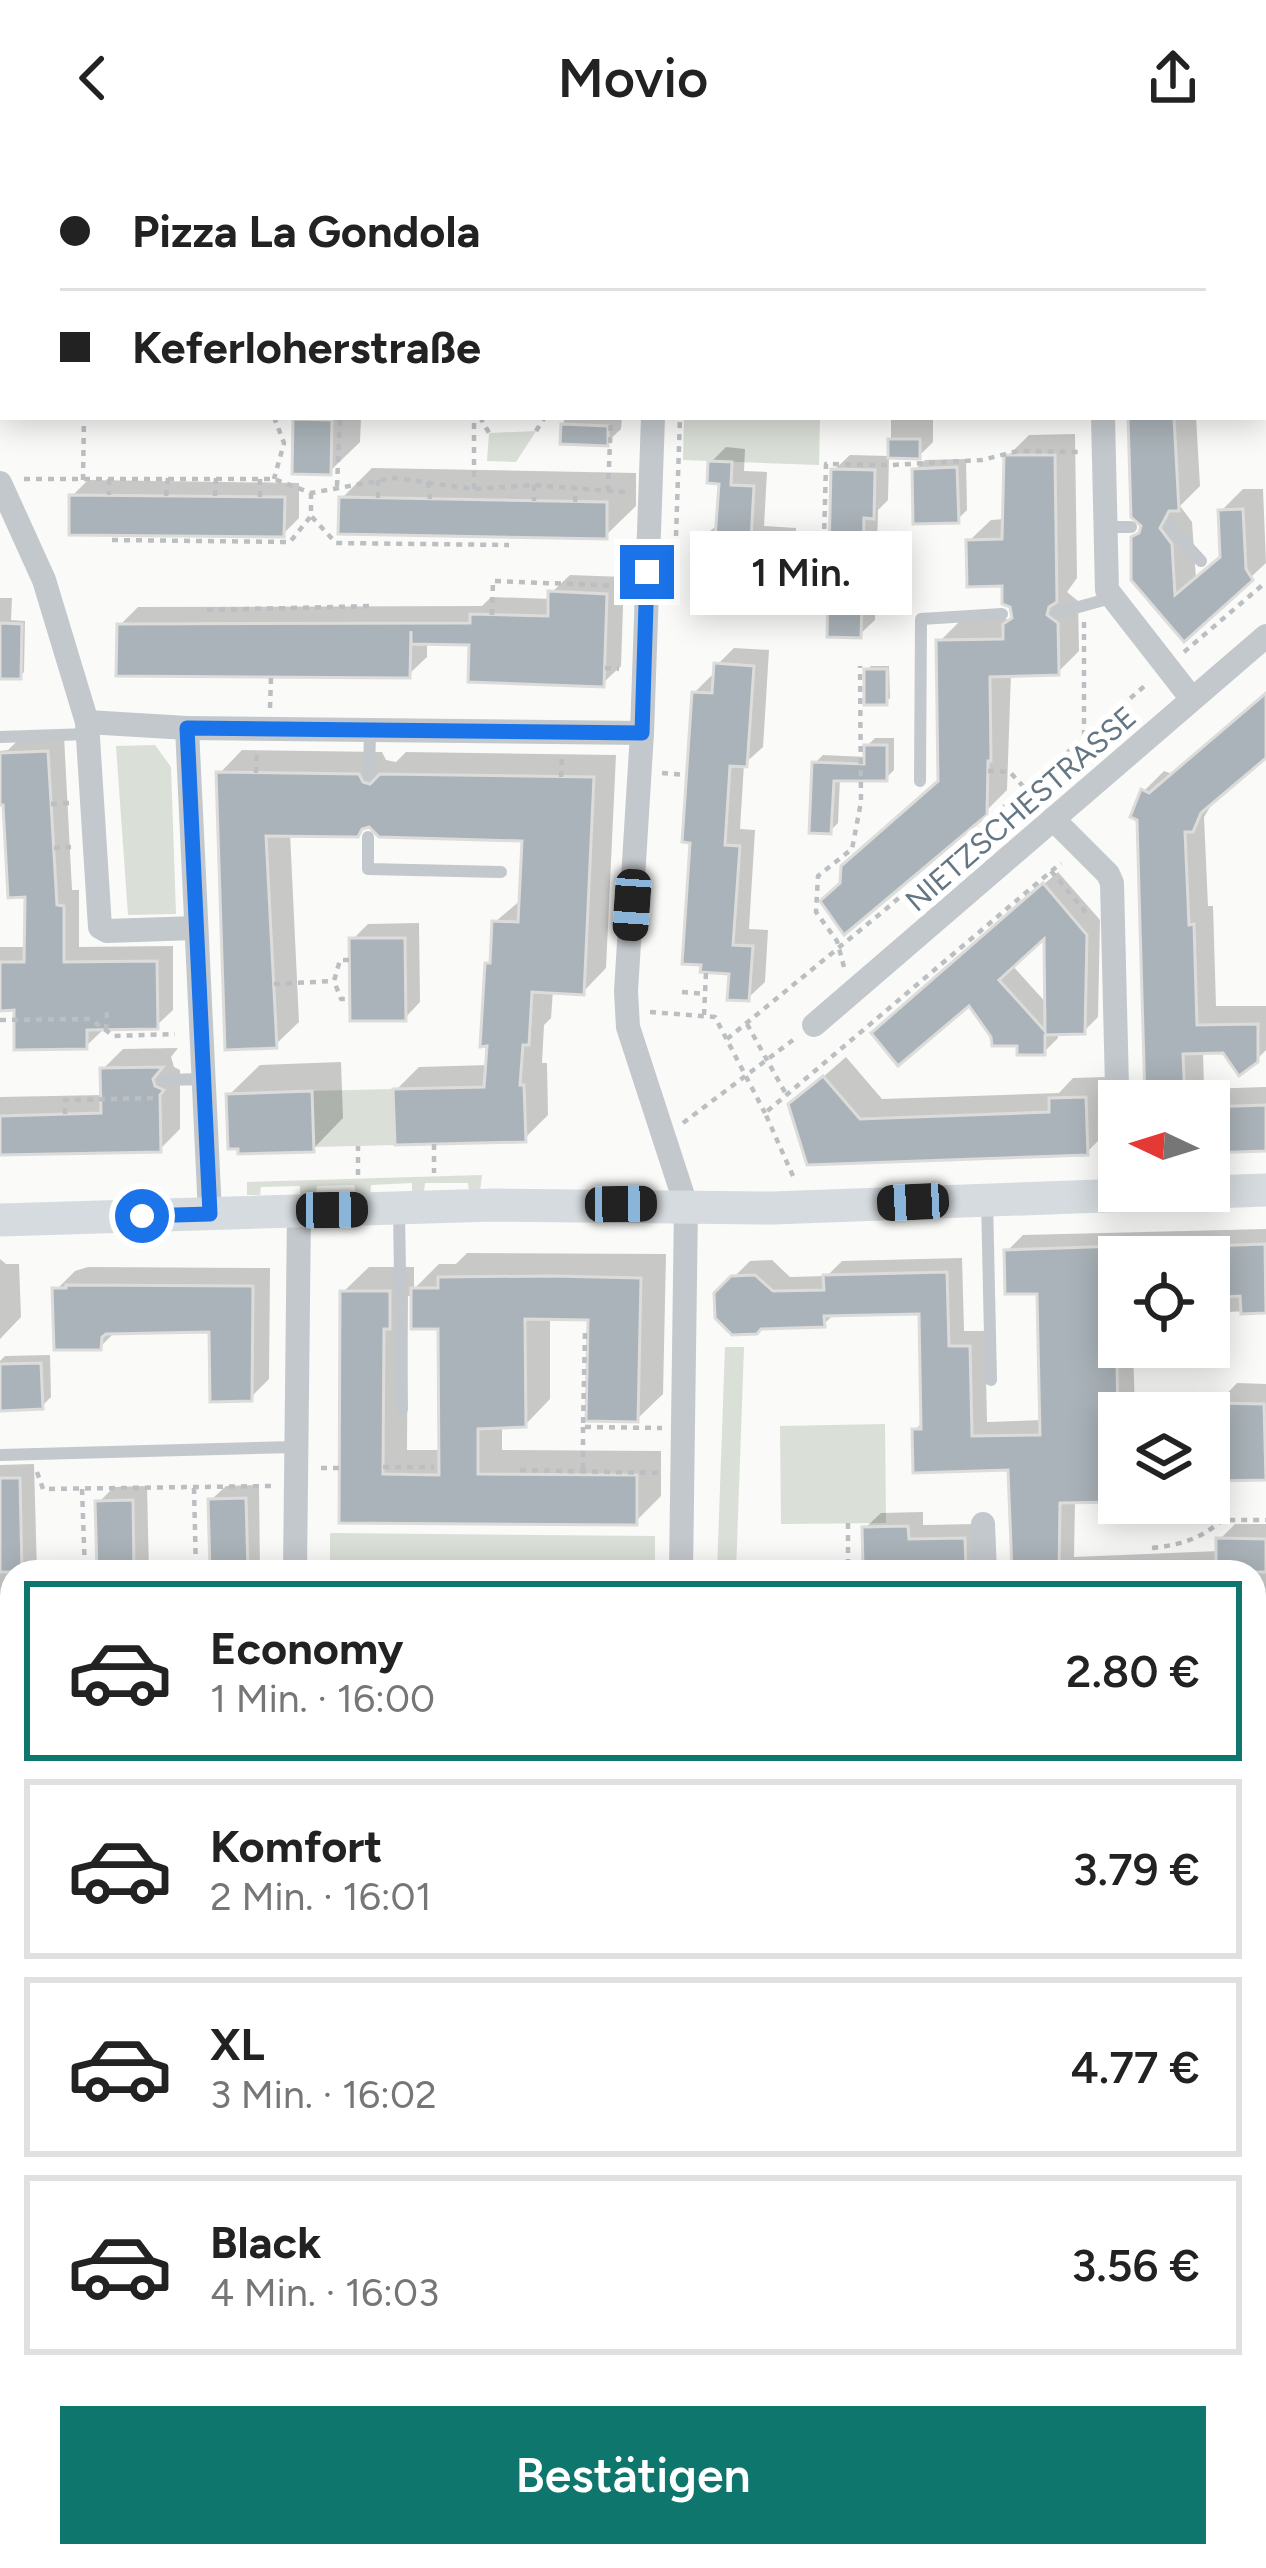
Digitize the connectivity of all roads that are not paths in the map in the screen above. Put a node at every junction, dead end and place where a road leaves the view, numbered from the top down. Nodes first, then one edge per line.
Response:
1 (653, 420) edge
2 (1103, 420) edge
3 (8, 481) edge
4 (1170, 526) dead end
5 (1201, 561) dead end
6 (1112, 597) junction
7 (1058, 613) dead end
8 (1003, 614) dead end
9 (1266, 636) edge
10 (1192, 699) junction
11 (87, 728) junction
12 (187, 728) junction
13 (370, 730) junction
14 (642, 733) junction
15 (0, 737) edge
16 (369, 774) dead end
17 (920, 781) dead end
18 (1053, 819) junction
19 (368, 837) dead end
20 (501, 872) dead end
21 (195, 928) junction
22 (814, 1025) road end
23 (163, 1079) dead end
24 (1117, 1080) edge
25 (204, 1088) junction
26 (1098, 1187) edge
27 (1230, 1189) edge
28 (1266, 1190) edge
29 (987, 1199) junction
30 (686, 1205) junction
31 (399, 1208) junction
32 (299, 1210) junction
33 (210, 1214) junction
34 (0, 1220) edge
35 (991, 1380) dead end
36 (402, 1409) dead end
37 (295, 1447) junction
38 (0, 1455) edge
39 (983, 1524) dead end
40 (305, 1560) edge
41 (681, 1560) edge
42 (984, 1560) edge

1 - 14 street
2 - 6 street
3 - 11 street
4 - 5 lane
6 - 7 lane
6 - 10 street
8 - 17 lane
9 - 10 street, NIETZSCHESTRASSE
10 - 18 street, NIETZSCHESTRASSE
11 - 12 street
11 - 15 lane
11 - 21 street
12 - 13 street
12 - 21 street
13 - 14 street
13 - 16 lane
14 - 30 street
18 - 22 street, NIETZSCHESTRASSE
18 - 24 street
19 - 20 lane
21 - 25 street
23 - 25 lane
25 - 33 street
26 - 29 main road
27 - 28 main road
29 - 30 main road
29 - 35 lane
30 - 31 main road
30 - 41 street
31 - 32 main road
31 - 36 lane
32 - 33 main road
32 - 37 street
33 - 34 main road
37 - 38 lane
37 - 40 street
39 - 42 street

